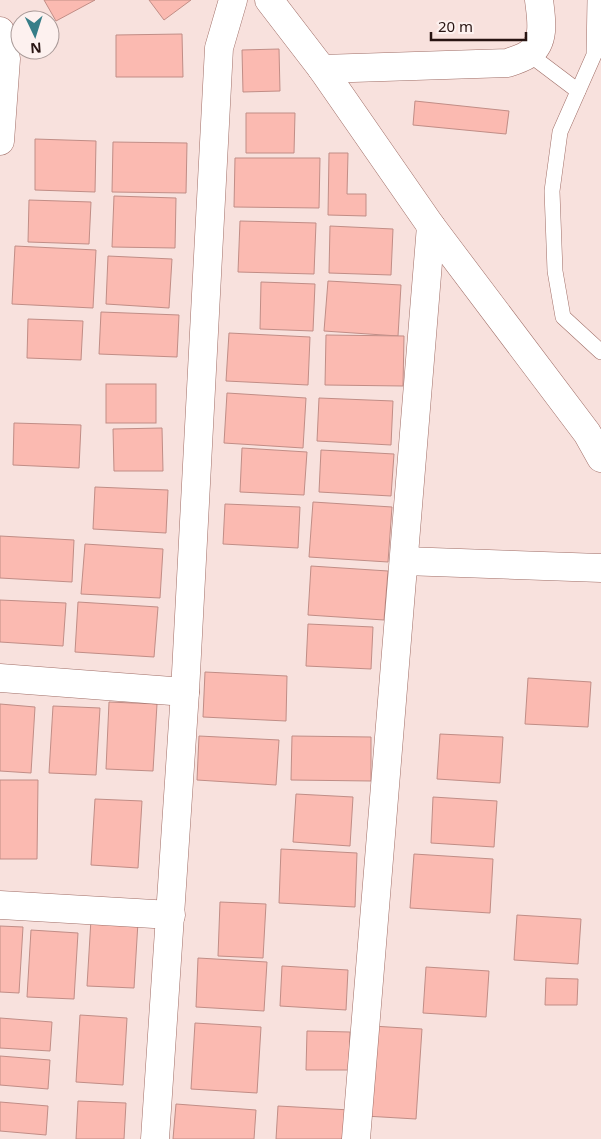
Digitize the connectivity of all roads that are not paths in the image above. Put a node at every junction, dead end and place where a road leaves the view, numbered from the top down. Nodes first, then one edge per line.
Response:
1 (233, 0) edge
2 (269, 0) edge
3 (539, 0) edge
4 (595, 0) edge
5 (0, 30) edge
6 (529, 54) junction
7 (598, 55) edge
8 (322, 69) junction
9 (578, 90) junction
10 (0, 141) edge
11 (432, 226) junction
12 (601, 352) edge
13 (601, 458) edge
14 (404, 561) junction
15 (601, 568) edge
16 (0, 678) edge
17 (186, 692) junction
18 (0, 905) edge
19 (171, 915) junction
20 (155, 1139) edge
21 (356, 1139) edge

1 - 17 street
2 - 8 street
3 - 6 street
4 - 7 lane
5 - 10 street
6 - 8 street
6 - 9 lane
7 - 9 lane
8 - 11 street
9 - 12 lane
11 - 13 street
11 - 14 street
14 - 15 street
14 - 21 street
16 - 17 street
17 - 19 street
18 - 19 street
19 - 20 street

